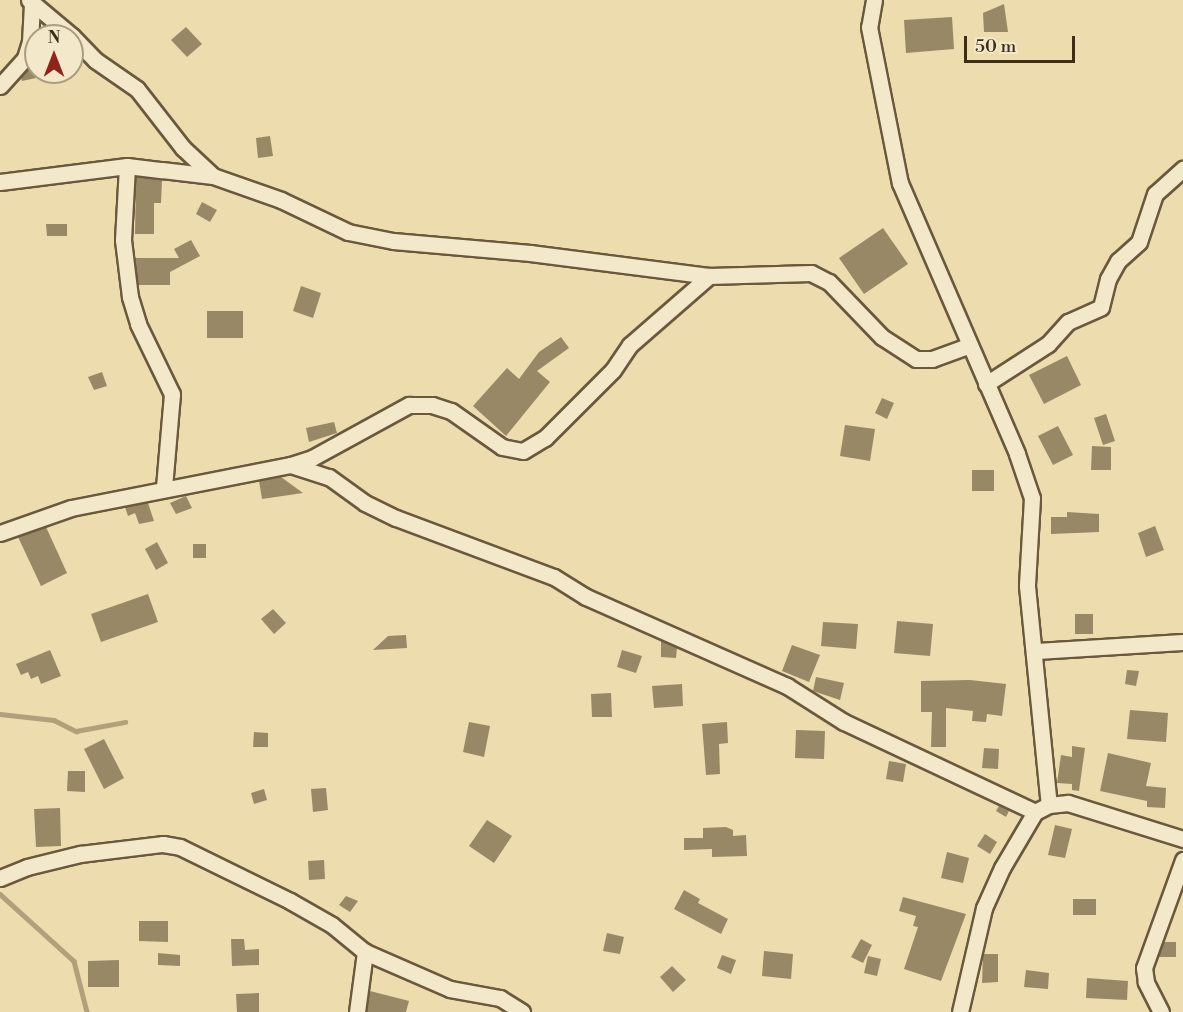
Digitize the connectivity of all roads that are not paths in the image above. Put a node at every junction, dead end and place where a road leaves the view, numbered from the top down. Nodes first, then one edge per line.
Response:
1 (874, 0) edge
2 (30, 2) edge
3 (57, 24) edge
4 (84, 49) edge
5 (0, 86) edge
6 (127, 166) junction
7 (1183, 169) edge
8 (213, 176) junction
9 (0, 182) edge
10 (709, 276) junction
11 (968, 346) junction
12 (986, 384) junction
13 (291, 465) junction
14 (164, 488) junction
15 (0, 533) edge
16 (1183, 642) edge
17 (1036, 651) junction
18 (1042, 809) junction
19 (1183, 839) edge
20 (1183, 860) edge
21 (0, 878) edge
22 (365, 952) junction
23 (357, 1012) edge
24 (522, 1012) edge
25 (960, 1012) edge
26 (1161, 1012) edge

1 - 11 street
2 - 3 street
2 - 5 street
4 - 8 street
6 - 8 street
6 - 9 street
6 - 14 street
7 - 12 street
8 - 10 street
10 - 11 street
10 - 13 street
11 - 12 street
12 - 17 street
13 - 14 street
13 - 18 street
14 - 15 street
16 - 17 street
17 - 18 street
18 - 19 street
18 - 25 street
20 - 26 street
21 - 22 street
22 - 23 street
22 - 24 street

